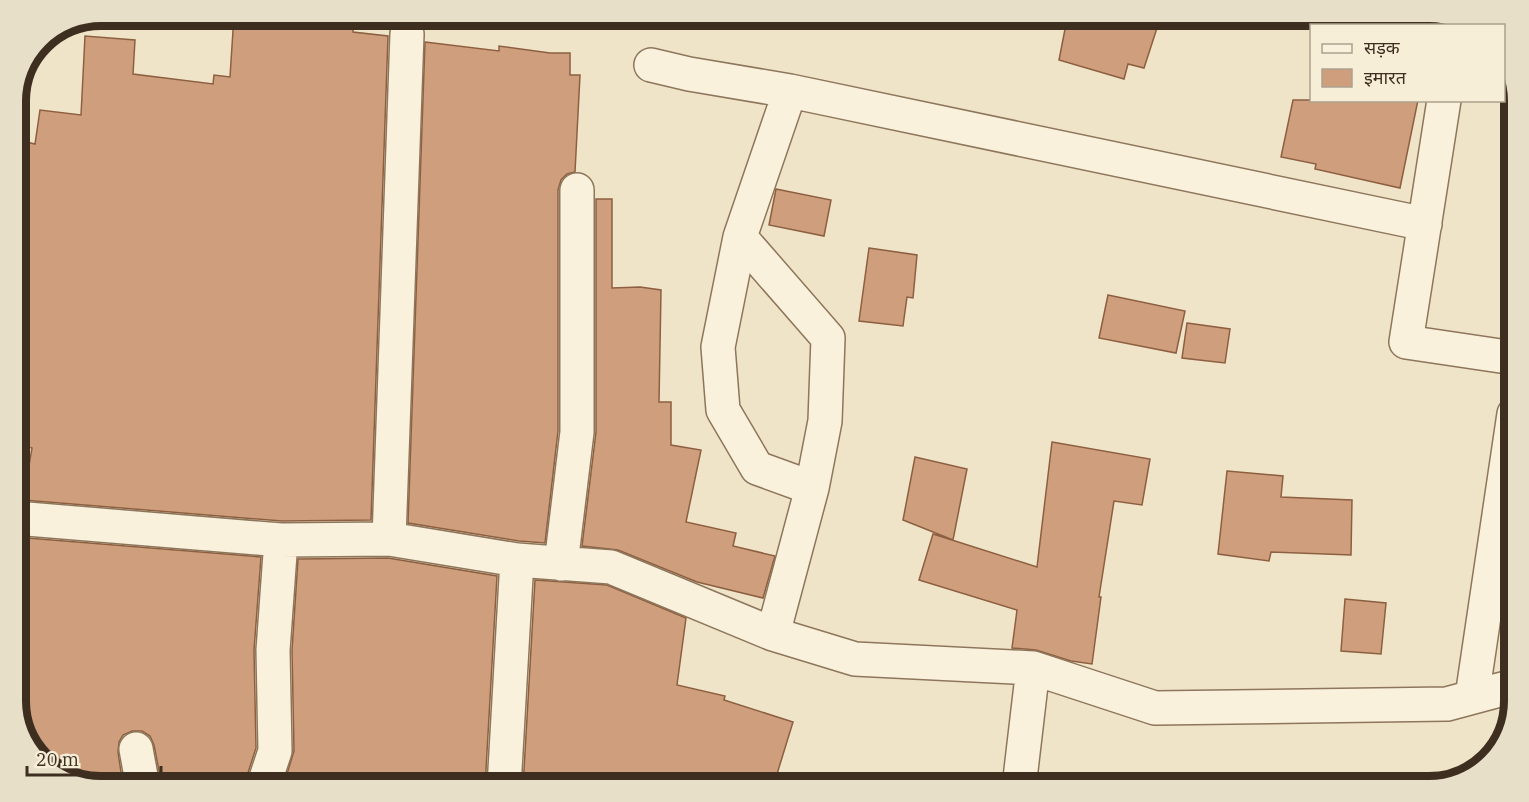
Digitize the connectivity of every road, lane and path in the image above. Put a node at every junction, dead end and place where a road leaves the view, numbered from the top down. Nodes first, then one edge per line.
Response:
1 (407, 34) dead end
2 (651, 64) dead end
3 (790, 91) junction
4 (1444, 102) edge
5 (577, 190) dead end
6 (1425, 224) junction
7 (740, 237) junction
8 (1503, 356) edge
9 (1504, 484) edge
10 (812, 488) junction
11 (26, 519) edge
12 (389, 539) junction
13 (281, 540) junction
14 (517, 560) junction
15 (561, 564) junction
16 (773, 634) junction
17 (1033, 668) junction
18 (1504, 689) edge
19 (1472, 697) junction
20 (136, 749) dead end
21 (144, 776) edge
22 (267, 776) edge
23 (505, 776) edge
24 (1020, 776) edge

1 - 12 street
2 - 3 street
3 - 6 street
3 - 7 street
4 - 6 street
5 - 15 street
6 - 8 street
7 - 10 street
7 - 10 street
9 - 19 street
10 - 16 street
11 - 13 street
12 - 13 street
12 - 14 street
13 - 22 street
14 - 15 street
14 - 23 street
15 - 16 street
16 - 17 street
17 - 19 street
17 - 24 street
18 - 19 street
20 - 21 street

